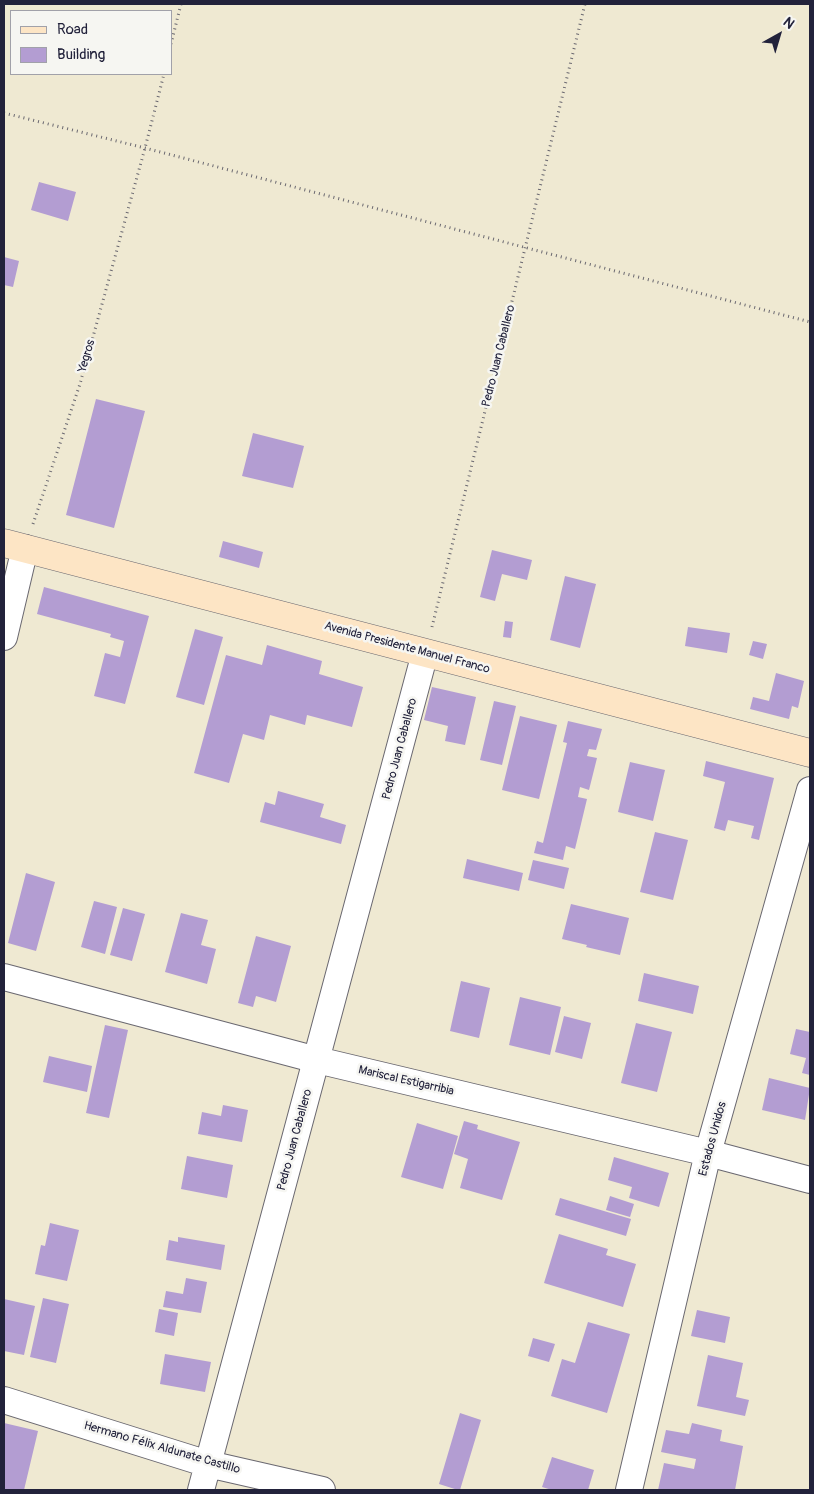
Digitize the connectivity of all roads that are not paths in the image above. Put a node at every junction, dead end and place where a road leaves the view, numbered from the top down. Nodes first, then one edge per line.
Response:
1 (14, 545) edge
2 (4, 637) edge
3 (425, 653) junction
4 (810, 753) edge
5 (810, 790) edge
6 (4, 977) edge
7 (317, 1060) junction
8 (708, 1153) junction
9 (810, 1180) edge
10 (4, 1400) edge
11 (208, 1464) junction
12 (201, 1490) edge
13 (322, 1490) edge
14 (629, 1490) edge

1 - 2 street
1 - 3 main road, Avenida Presidente Manuel Franco
3 - 4 main road, Avenida Presidente Manuel Franco
3 - 7 street, Pedro Juan Caballero
5 - 8 street, Estados Unidos
6 - 7 street, Mariscal Estigarribia
7 - 8 street, Mariscal Estigarribia
7 - 11 street, Pedro Juan Caballero
8 - 9 street, Mariscal Estigarribia
8 - 14 street, Estados Unidos
10 - 11 street, Hermano Félix Aldunate Castillo
11 - 12 street, Pedro Juan Caballero
11 - 13 street, Hermano Félix Aldunate Castillo

